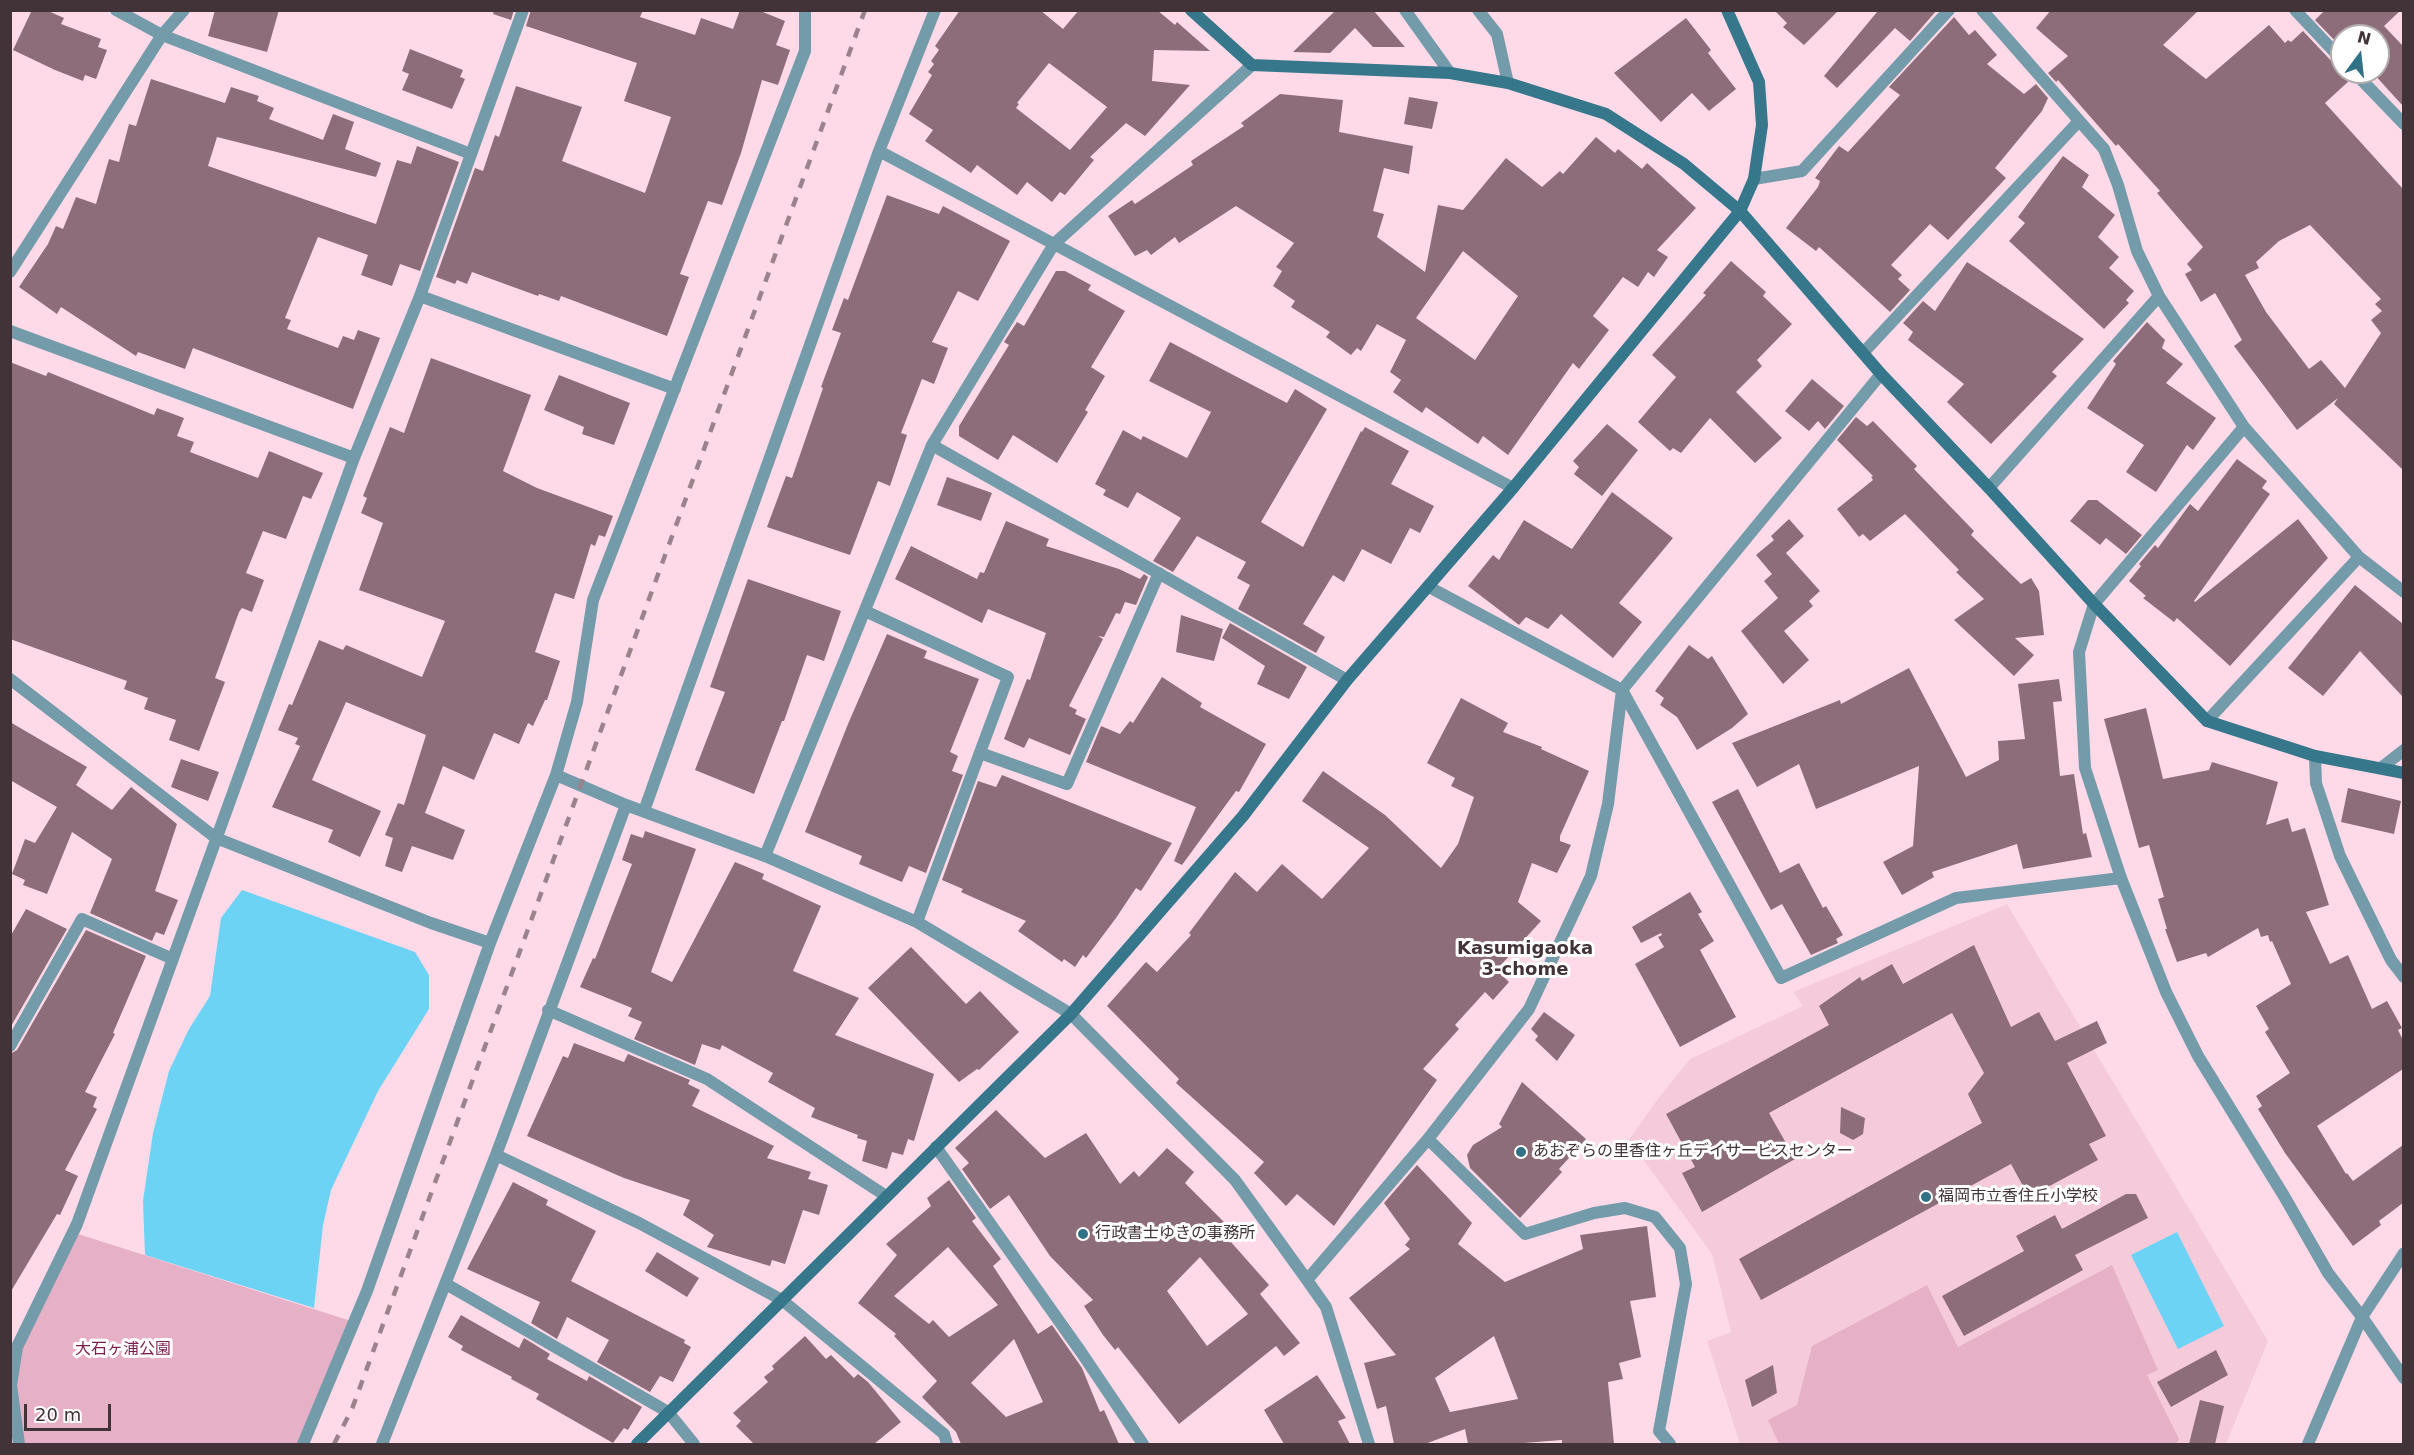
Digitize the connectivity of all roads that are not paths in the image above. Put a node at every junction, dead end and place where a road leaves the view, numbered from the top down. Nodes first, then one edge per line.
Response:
1 (116, 10) edge
2 (184, 10) edge
3 (523, 10) edge
4 (805, 10) edge
5 (935, 10) edge
6 (1191, 10) edge
7 (1404, 10) edge
8 (1478, 10) edge
9 (1727, 10) edge
10 (1949, 10) edge
11 (1982, 10) edge
12 (2295, 10) edge
13 (162, 35) junction
14 (2330, 47) edge
15 (1252, 65) junction
16 (1450, 73) junction
17 (1508, 83) junction
18 (2365, 84) edge
19 (2079, 121) junction
20 (2403, 124) edge
21 (879, 151) junction
22 (471, 154) junction
23 (1754, 179) junction
24 (1740, 211) junction
25 (1054, 244) junction
26 (10, 272) edge
27 (420, 296) junction
28 (2158, 296) junction
29 (10, 331) edge
30 (1863, 353) junction
31 (1881, 374) junction
32 (675, 389) junction
33 (2244, 427) junction
34 (932, 445) junction
35 (354, 458) junction
36 (1513, 488) junction
37 (1989, 488) junction
38 (2359, 557) junction
39 (1159, 573) junction
40 (1429, 587) junction
41 (2403, 592) edge
42 (2094, 604) junction
43 (865, 611) junction
44 (10, 680) edge
45 (1347, 680) junction
46 (1622, 690) junction
47 (2207, 721) junction
48 (2403, 750) edge
49 (980, 753) junction
50 (2316, 756) junction
51 (2381, 768) junction
52 (2403, 773) edge
53 (556, 775) junction
54 (626, 805) junction
55 (644, 811) junction
56 (216, 838) junction
57 (765, 856) junction
58 (2121, 878) junction
59 (917, 922) junction
60 (490, 943) junction
61 (173, 959) junction
62 (2403, 977) edge
63 (548, 1010) junction
64 (1071, 1014) junction
65 (10, 1046) edge
66 (1428, 1139) junction
67 (936, 1147) junction
68 (496, 1155) junction
69 (886, 1196) junction
70 (2403, 1253) edge
71 (1307, 1280) junction
72 (446, 1284) junction
73 (782, 1300) junction
74 (2362, 1317) junction
75 (2403, 1378) edge
76 (11, 1385) edge
77 (668, 1412) junction
78 (19, 1444) edge
79 (303, 1444) edge
80 (382, 1444) edge
81 (637, 1444) edge
82 (694, 1444) edge
83 (947, 1444) edge
84 (1143, 1444) edge
85 (1369, 1444) edge
86 (1670, 1444) edge
87 (2308, 1444) edge

1 - 13 street
2 - 13 street
3 - 22 street
4 - 32 street
5 - 21 street
6 - 15 street
7 - 16 street
8 - 17 street
9 - 23 street
10 - 23 street
11 - 19 street
12 - 14 street
13 - 22 street
13 - 26 street
15 - 16 street
15 - 25 street
16 - 17 street
17 - 24 street
18 - 20 street
19 - 28 street
19 - 30 street
21 - 25 street
21 - 55 street
22 - 27 street
23 - 24 street
24 - 30 street
24 - 36 street
25 - 34 street
25 - 36 street
27 - 32 street
27 - 35 street
28 - 33 street
28 - 37 street
29 - 35 street
30 - 31 street
31 - 37 street
31 - 46 street
32 - 53 street
33 - 38 street
33 - 42 street
34 - 39 street
34 - 43 street
35 - 56 street
36 - 40 street
37 - 42 street
38 - 41 street
38 - 47 street
39 - 45 street
39 - 49 street
40 - 45 street
40 - 46 street
42 - 47 street
42 - 58 street
43 - 49 street
43 - 57 street
44 - 56 street
45 - 64 street
46 - 58 street
46 - 66 street
47 - 50 street
48 - 51 street
49 - 59 street
50 - 51 street
50 - 62 street
51 - 52 street
53 - 54 street
53 - 60 street
54 - 55 street
54 - 63 street
55 - 57 street
56 - 60 street
56 - 61 street
57 - 59 street
58 - 74 street
59 - 64 street
60 - 79 street
61 - 65 street
61 - 76 street
63 - 68 street
63 - 69 street
64 - 67 street
64 - 71 street
66 - 71 street
66 - 86 street
67 - 69 street
67 - 84 street
68 - 72 street
68 - 73 street
69 - 73 street
70 - 74 street
71 - 85 street
72 - 77 street
72 - 80 street
73 - 77 street
73 - 83 street
74 - 75 street
74 - 87 street
76 - 78 street
77 - 81 street
77 - 82 street

